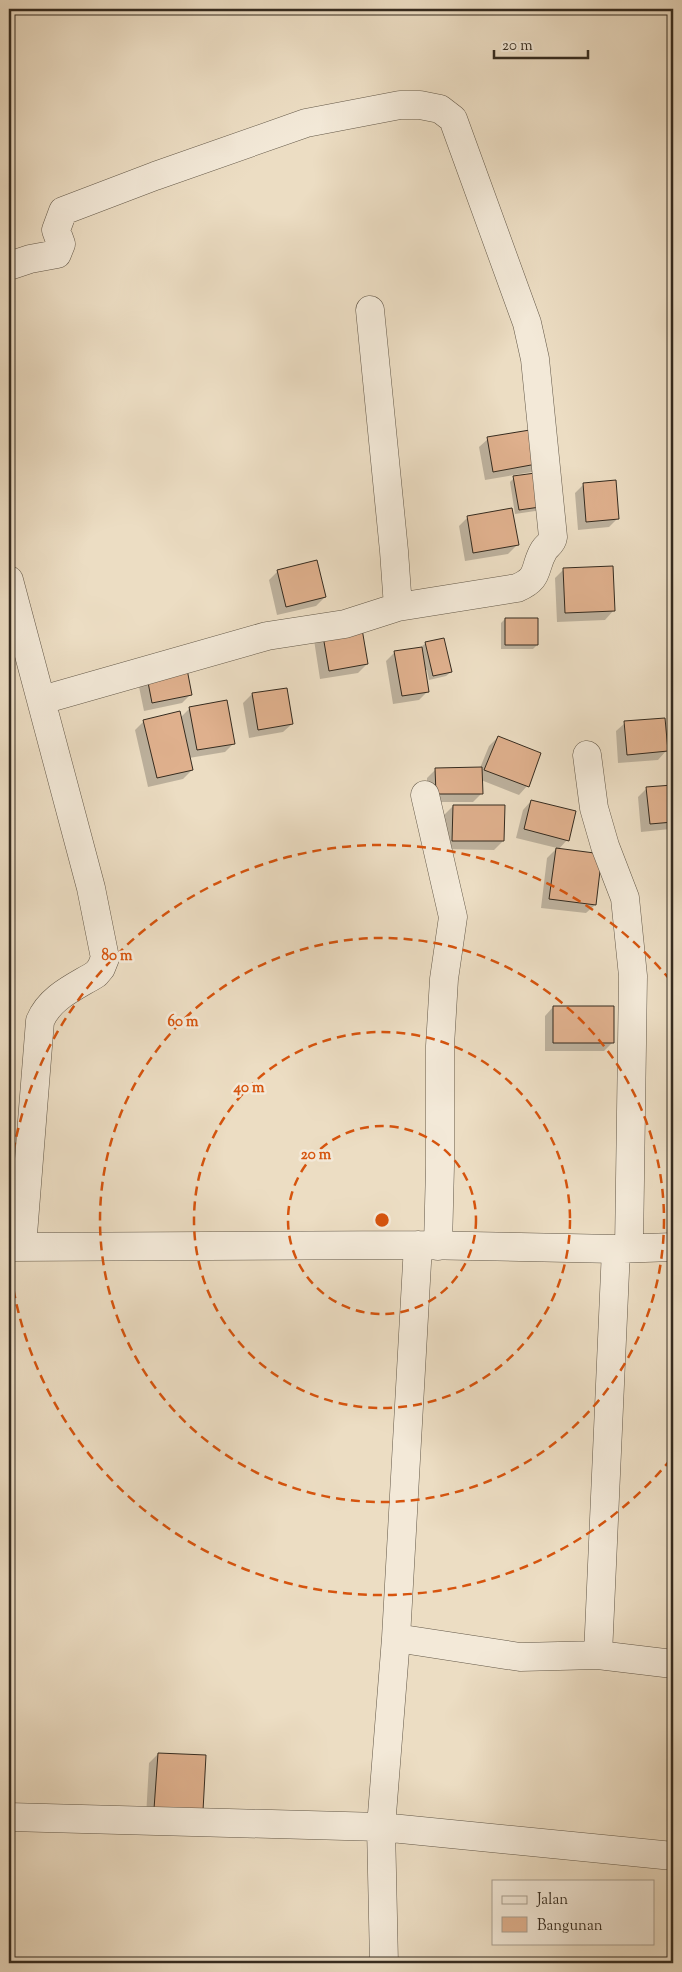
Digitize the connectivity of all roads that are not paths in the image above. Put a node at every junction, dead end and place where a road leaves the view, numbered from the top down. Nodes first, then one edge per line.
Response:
1 (9, 266) edge
2 (370, 310) dead end
3 (9, 580) edge
4 (398, 607) junction
5 (42, 700) junction
6 (587, 755) dead end
7 (425, 794) dead end
8 (428, 1245) junction
9 (15, 1247) edge
10 (673, 1247) edge
11 (622, 1248) junction
12 (396, 1638) junction
13 (598, 1655) junction
14 (673, 1664) edge
15 (9, 1817) edge
16 (381, 1827) junction
17 (673, 1856) edge
18 (384, 1963) edge

1 - 4 street
2 - 4 street
3 - 5 street
4 - 5 street
5 - 9 street
6 - 11 street
7 - 8 street
8 - 9 street
8 - 11 street
8 - 12 street
10 - 11 street
11 - 13 street
12 - 13 street
12 - 16 street
13 - 14 street
15 - 16 street
16 - 17 street
16 - 18 street

